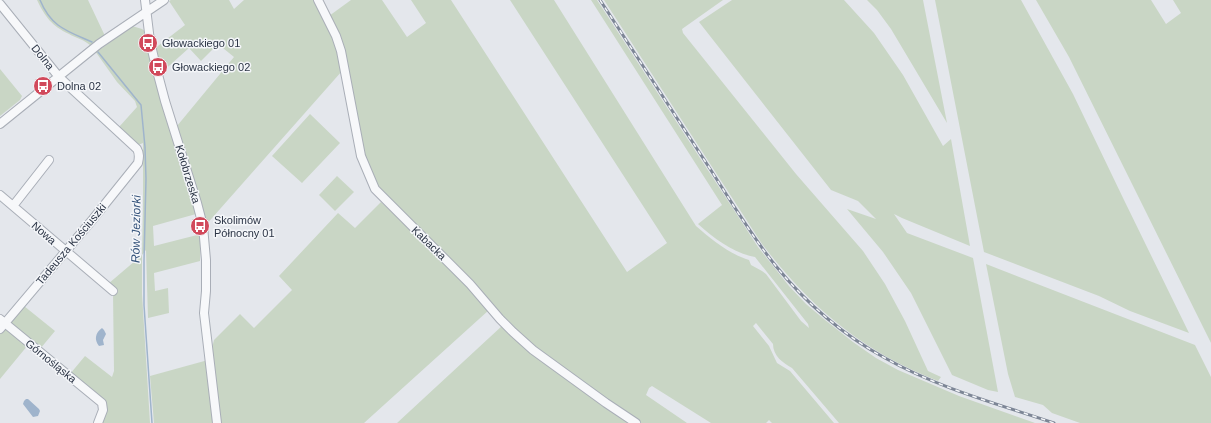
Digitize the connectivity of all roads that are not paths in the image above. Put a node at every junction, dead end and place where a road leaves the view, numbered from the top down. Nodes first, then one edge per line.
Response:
1 (145, 0) edge
2 (164, 0) edge
3 (318, 0) edge
4 (0, 4) edge
5 (147, 12) junction
6 (59, 77) junction
7 (0, 124) edge
8 (140, 158) joint
9 (50, 160) dead end
10 (0, 195) edge
11 (13, 206) junction
12 (66, 251) junction
13 (113, 291) dead end
14 (2, 324) edge
15 (98, 423) edge
16 (217, 423) edge
17 (636, 423) edge

1 - 5 street, Kołobrzeska
2 - 5 street
3 - 17 street, Kabacka
4 - 6 street, Dolna
5 - 6 street
5 - 16 street, Kołobrzeska
6 - 7 street
6 - 8 street, Dolna
8 - 12 street, Tadeusza Kościuszki
9 - 11 street
10 - 11 street, Nowa
11 - 12 street, Nowa
12 - 13 street, Nowa
12 - 14 street, Tadeusza Kościuszki
14 - 15 street, Górnośląska

